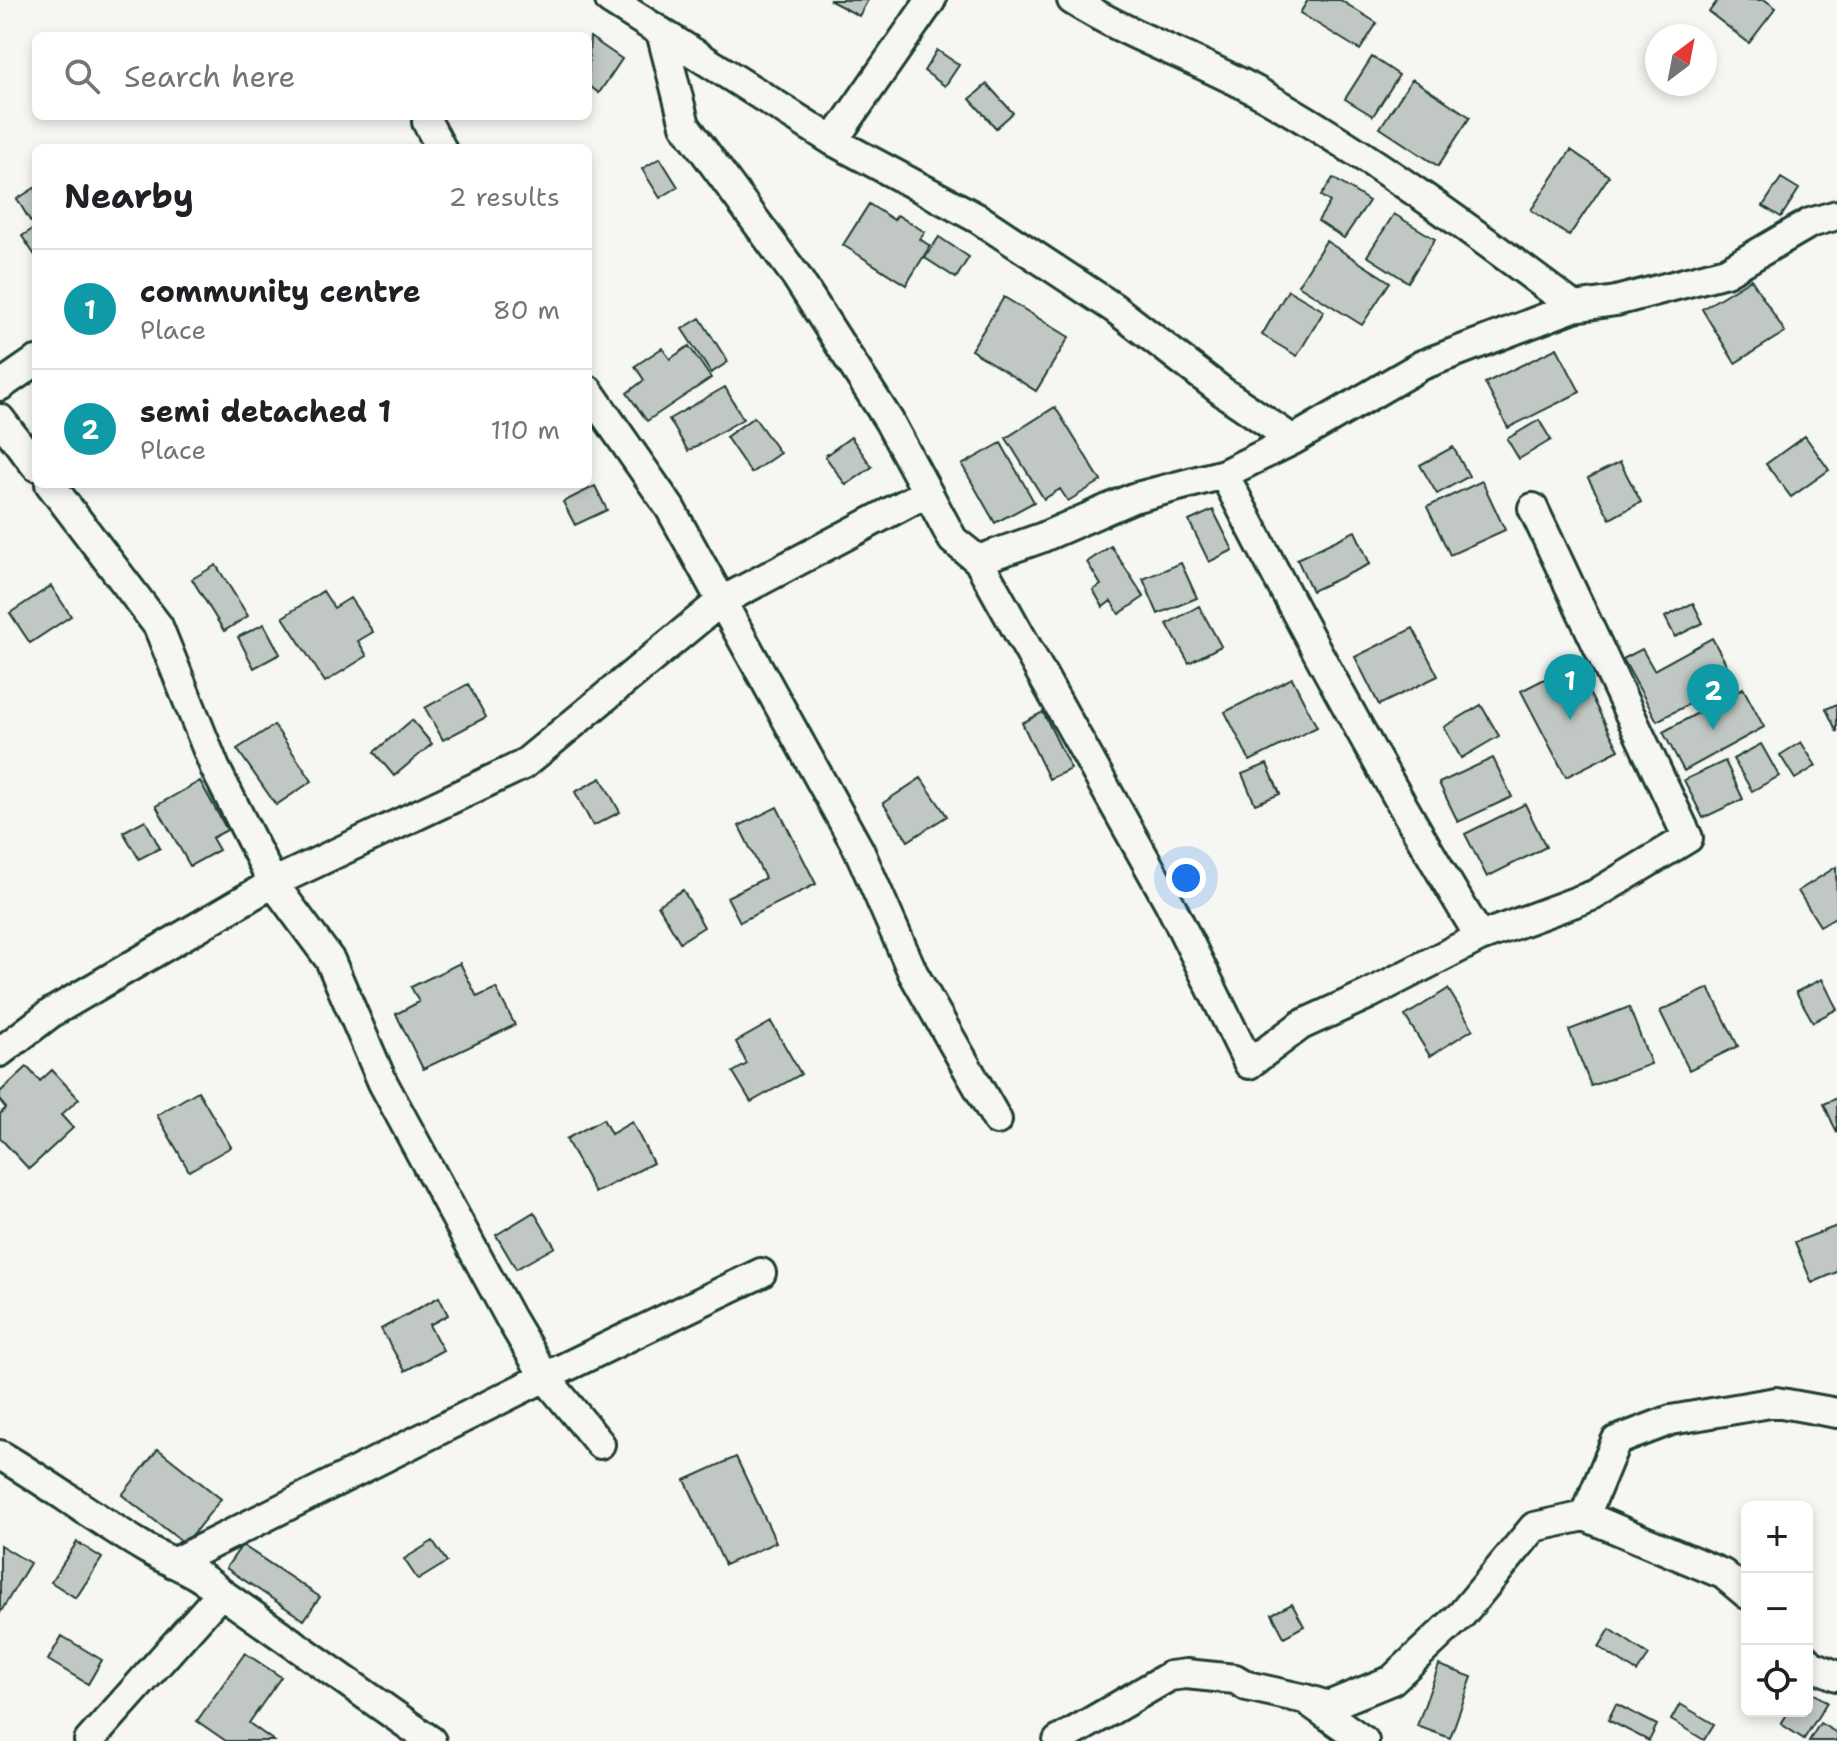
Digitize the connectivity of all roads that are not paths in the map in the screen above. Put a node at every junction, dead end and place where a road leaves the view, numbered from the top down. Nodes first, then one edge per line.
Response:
1 (610, 0) edge
2 (931, 0) edge
3 (1072, 0) edge
4 (661, 32) junction
5 (427, 122) dead end
6 (833, 141) junction
7 (439, 144) edge
8 (1837, 215) edge
9 (1574, 307) junction
10 (32, 364) edge
11 (0, 386) edge
12 (592, 396) edge
13 (0, 419) edge
14 (1293, 440) junction
15 (32, 461) edge
16 (1224, 474) junction
17 (53, 488) edge
18 (926, 493) junction
19 (1533, 508) dead end
20 (978, 560) junction
21 (720, 602) junction
22 (273, 883) junction
23 (1480, 937) junction
24 (0, 1052) edge
25 (997, 1120) dead end
26 (761, 1273) dead end
27 (545, 1377) junction
28 (1837, 1413) edge
29 (600, 1444) dead end
30 (0, 1455) edge
31 (1585, 1516) junction
32 (173, 1563) junction
33 (1741, 1589) edge
34 (221, 1593) junction
35 (1813, 1666) edge
36 (1837, 1676) edge
37 (1305, 1699) junction
38 (89, 1741) edge
39 (431, 1741) edge
40 (1058, 1741) edge
41 (1364, 1741) edge

1 - 4 street
2 - 6 street
3 - 9 street
4 - 6 street
4 - 18 street
5 - 7 street
6 - 14 street
8 - 9 street
9 - 14 street
10 - 11 street
12 - 21 street
13 - 15 street
14 - 16 street
16 - 20 street
16 - 23 street
17 - 22 street
18 - 20 street
18 - 21 street
19 - 23 street
20 - 23 street
21 - 22 street
21 - 25 street
22 - 24 street
22 - 27 street
26 - 27 street
27 - 29 street
27 - 32 street
28 - 31 street
30 - 32 street
31 - 33 street
31 - 37 street
32 - 34 street
34 - 38 street
34 - 39 street
35 - 36 street
37 - 40 street
37 - 41 street

